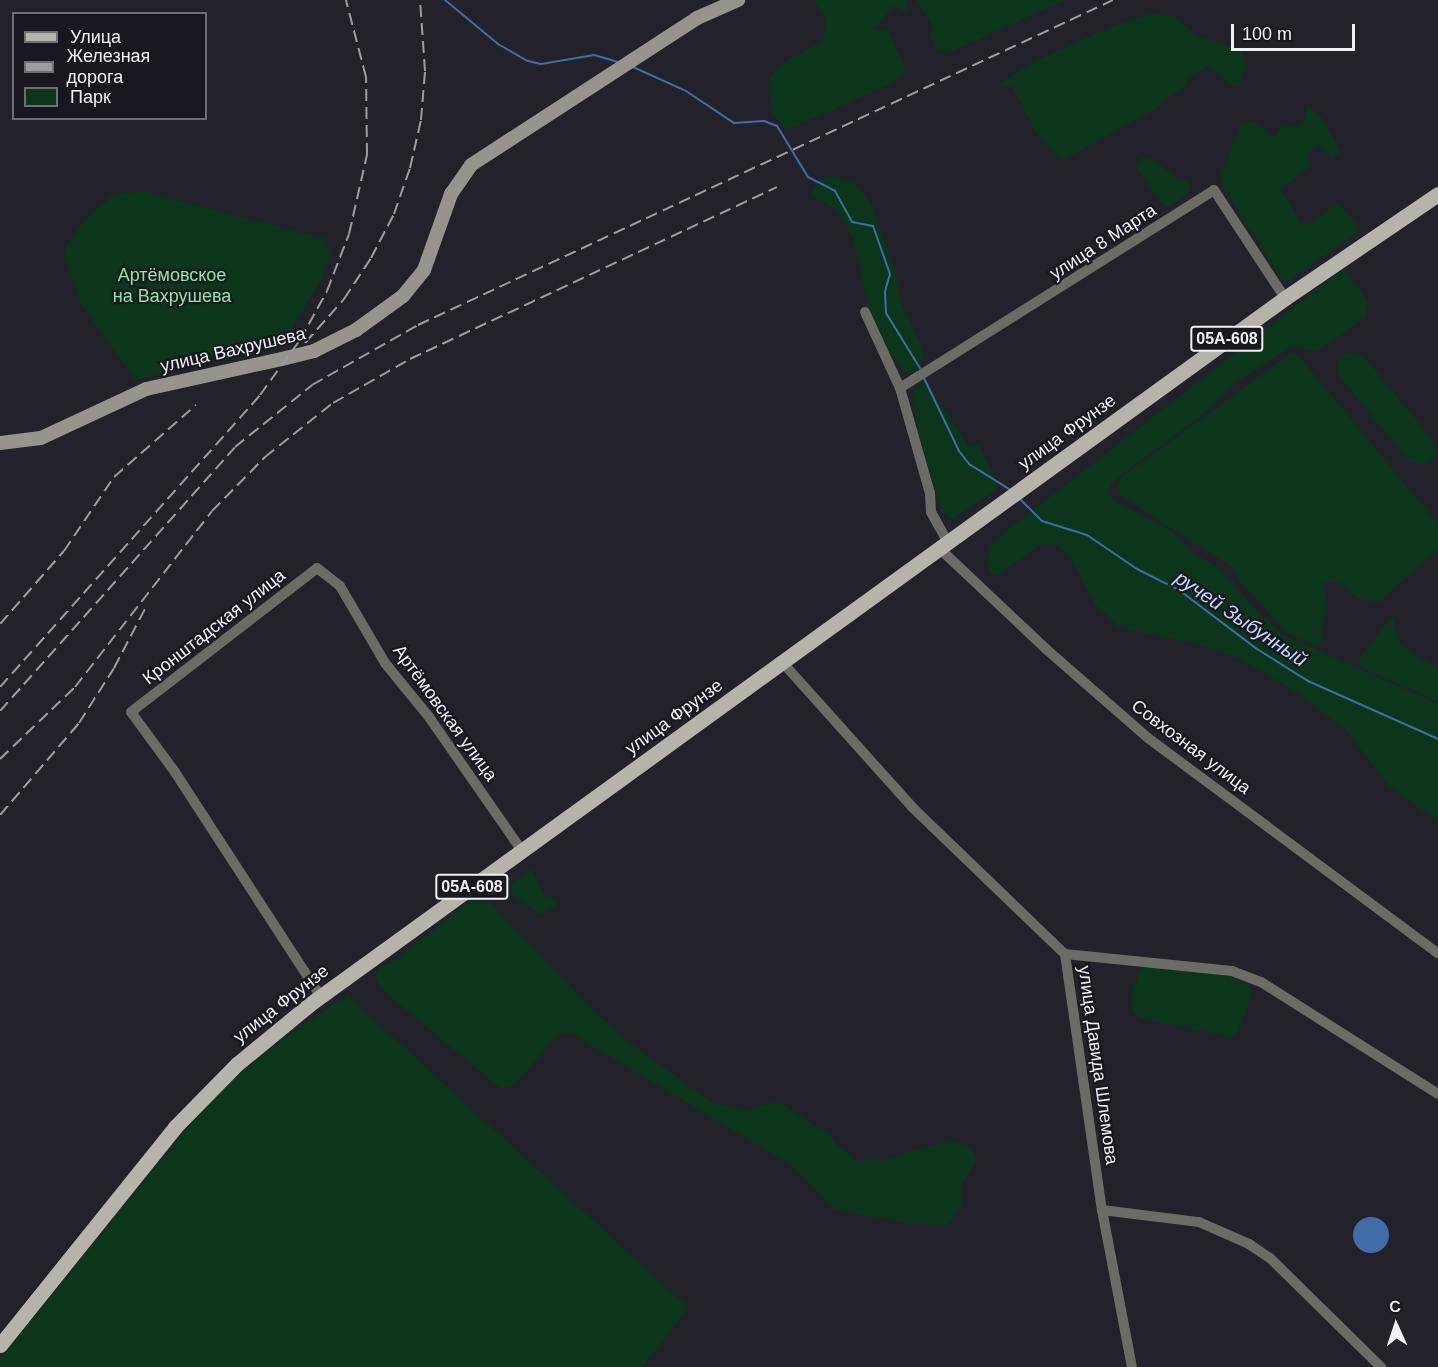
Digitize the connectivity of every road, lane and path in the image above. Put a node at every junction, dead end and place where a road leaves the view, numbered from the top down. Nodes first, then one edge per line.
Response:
1 (738, 0) edge
2 (1438, 194) edge
3 (1285, 298) junction
4 (865, 312) dead end
5 (900, 388) junction
6 (0, 443) edge
7 (944, 546) junction
8 (317, 567) joint
9 (783, 663) junction
10 (522, 851) junction
11 (1438, 952) edge
12 (1065, 954) junction
13 (321, 997) junction
14 (1438, 1094) edge
15 (1102, 1210) junction
16 (0, 1345) edge
17 (1132, 1367) edge
18 (1381, 1367) edge

1 - 6 main road, улица Вахрушева
2 - 3 main road, улица Фрунзе / 05А-608
3 - 5 street, улица 8 Марта
3 - 7 main road, улица Фрунзе / 05А-608
4 - 5 street
5 - 7 street
7 - 9 main road, улица Фрунзе / 05А-608
7 - 11 street, Совхозная улица
8 - 10 street, Артёмовская улица
8 - 13 street, Кронштадская улица
9 - 10 main road, улица Фрунзе / 05А-608
9 - 12 street, улица Давида Шлемова
10 - 13 main road, улица Фрунзе / 05А-608
12 - 14 street
12 - 15 street, улица Давида Шлемова
13 - 16 main road, улица Фрунзе / 05А-608
15 - 17 street, улица Давида Шлемова
15 - 18 street

